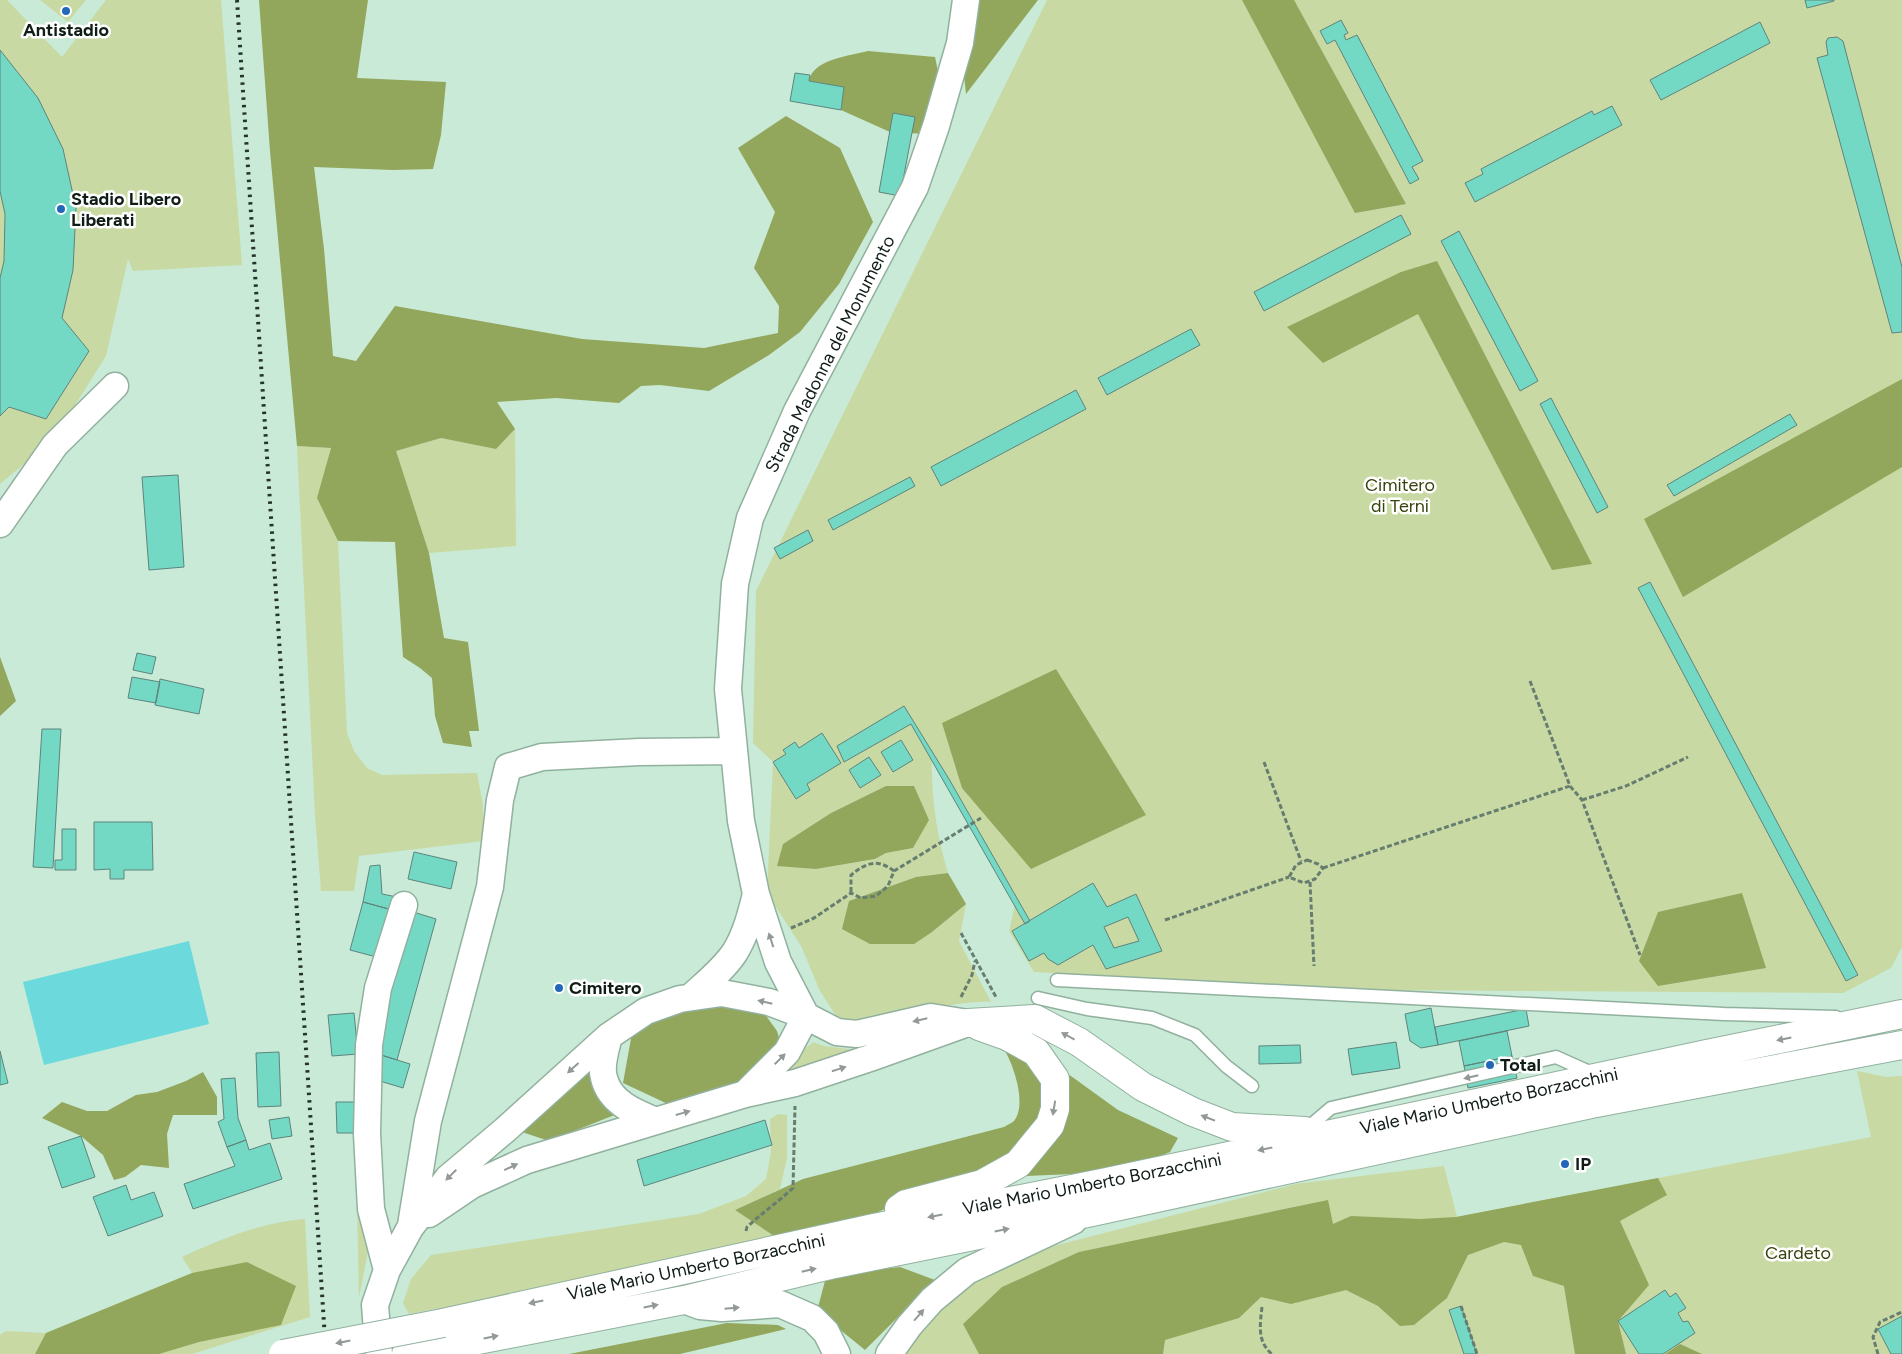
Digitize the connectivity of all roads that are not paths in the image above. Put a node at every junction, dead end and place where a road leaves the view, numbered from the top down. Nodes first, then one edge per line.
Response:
1 (966, 0) edge
2 (115, 386) dead end
3 (0, 524) edge
4 (734, 751) junction
5 (756, 894) junction
6 (404, 905) dead end
7 (1056, 980) dead end
8 (691, 997) junction
9 (1038, 998) dead end
10 (1902, 998) edge
11 (806, 1016) junction
12 (1892, 1017) edge
13 (968, 1023) junction
14 (609, 1036) junction
15 (1902, 1046) edge
16 (1252, 1086) dead end
17 (746, 1094) junction
18 (1411, 1104) junction
19 (656, 1121) junction
20 (1304, 1131) junction
21 (1342, 1133) junction
22 (1092, 1212) junction
23 (410, 1228) junction
24 (874, 1228) junction
25 (386, 1270) junction
26 (684, 1300) junction
27 (443, 1335) junction
28 (283, 1354) edge
29 (378, 1354) edge
30 (406, 1354) edge
31 (837, 1354) edge
32 (889, 1354) edge

1 - 4 street, Strada Madonna del Monumento
2 - 3 street
4 - 5 street, Strada Madonna del Monumento
4 - 23 street
5 - 8 street, Strada Madonna del Monumento
11 -> 5 street, Strada Madonna del Monumento
6 - 25 street
7 - 12 lane
11 -> 8 street
8 - 14 street
9 - 16 lane
10 - 12 main road
13 -> 11 street
17 -> 11 street
12 -> 18 main road, Viale Mario Umberto Borzacchini
17 -> 13 street
20 -> 13 main road
13 -> 24 main road
14 - 19 street
14 -> 23 street
15 - 22 main road, Viale Mario Umberto Borzacchini
19 -> 17 street
18 - 20 lane
18 - 21 main road, Viale Mario Umberto Borzacchini
23 -> 19 street
20 - 21 main road
21 -> 24 main road, Viale Mario Umberto Borzacchini
26 -> 22 main road, Viale Mario Umberto Borzacchini
32 -> 22 street
23 - 25 street
24 -> 27 main road, Viale Mario Umberto Borzacchini
25 - 29 street
27 -> 26 main road, Viale Mario Umberto Borzacchini
26 -> 31 street
27 -> 28 main road, Viale Mario Umberto Borzacchini, bridge
27 - 30 main road, Viale Mario Umberto Borzacchini

